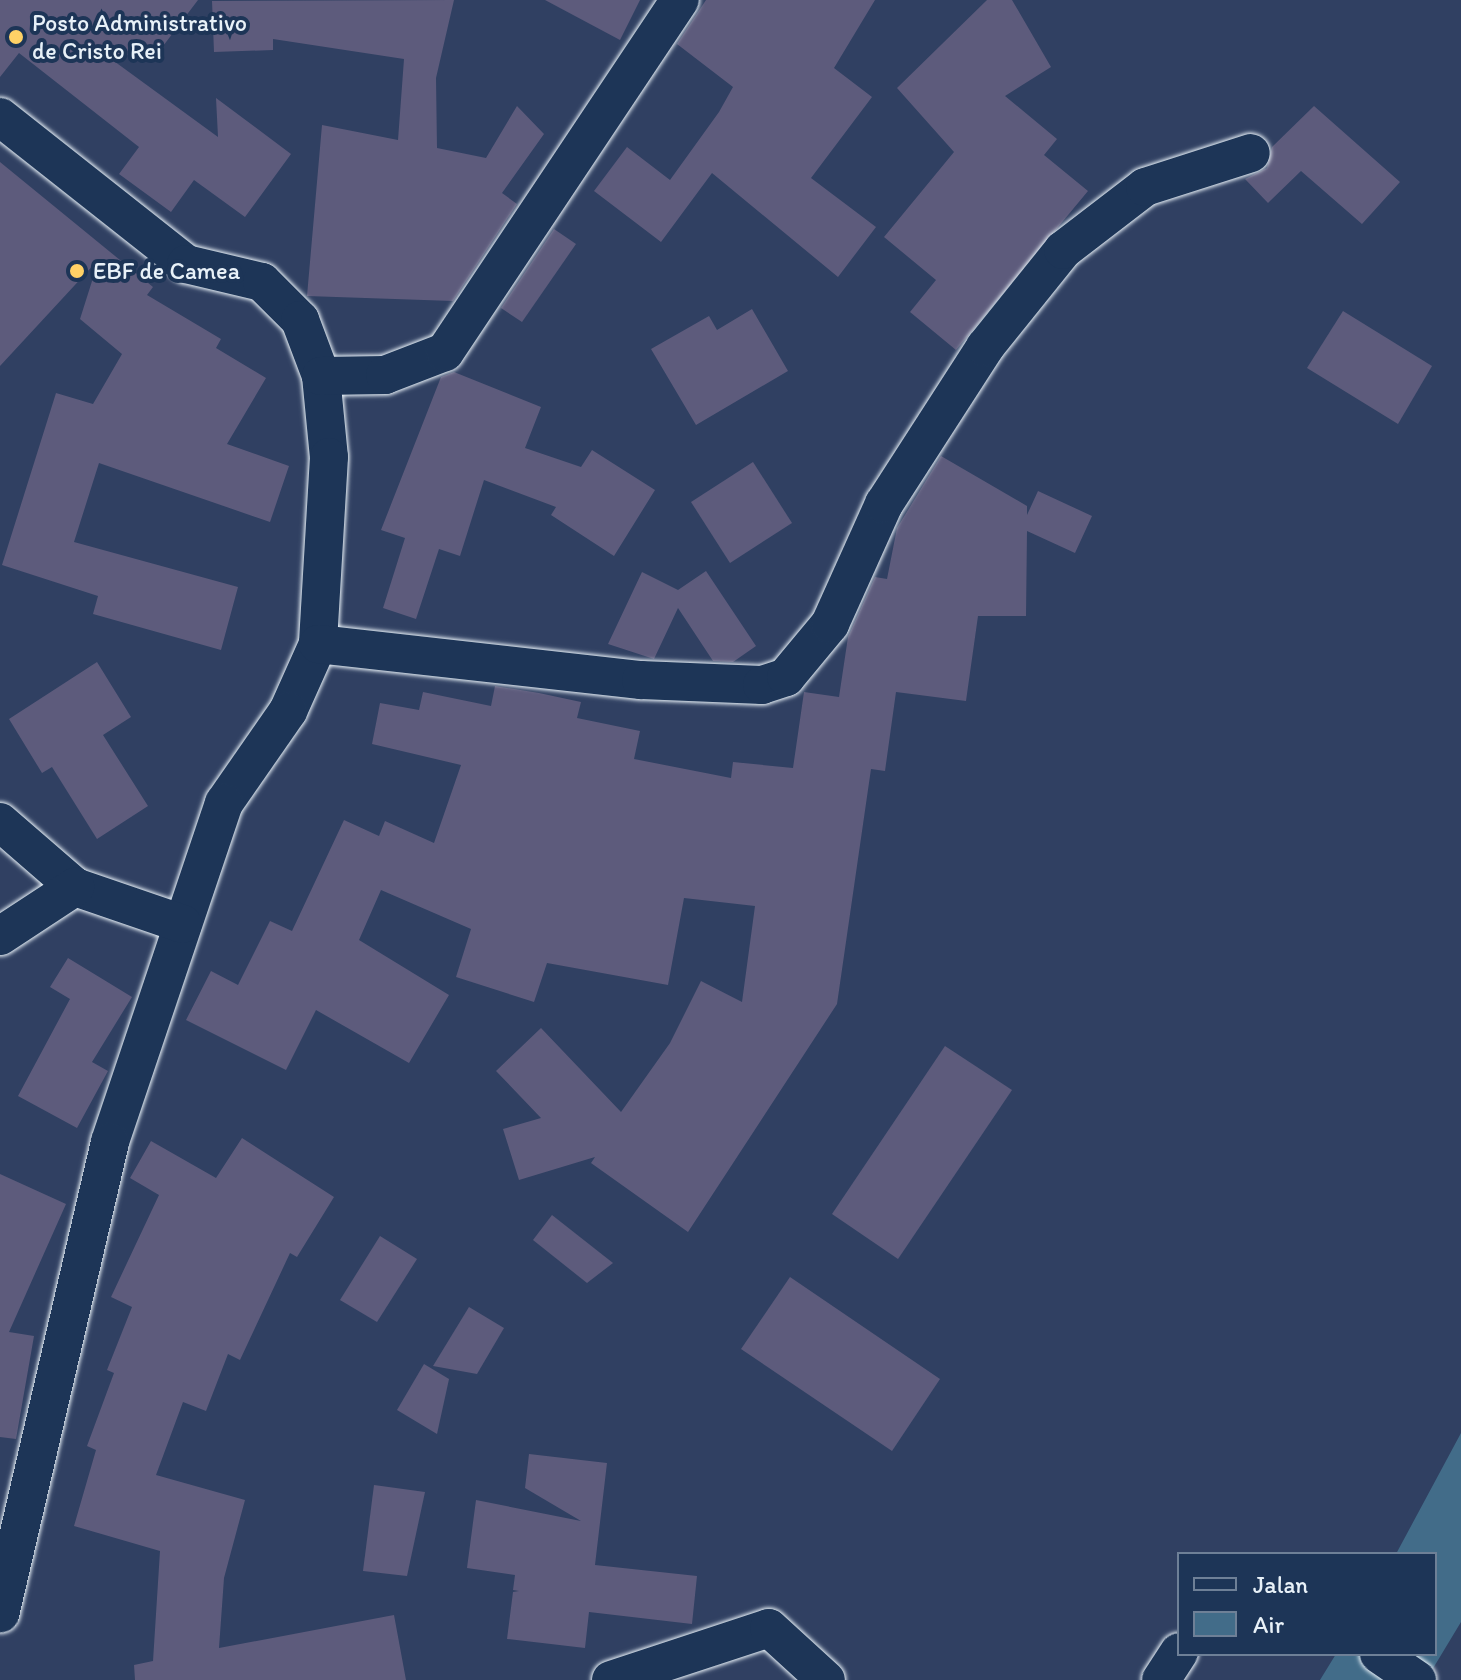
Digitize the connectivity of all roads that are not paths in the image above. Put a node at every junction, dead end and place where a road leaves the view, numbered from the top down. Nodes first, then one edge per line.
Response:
1 (680, 0) edge
2 (0, 117) edge
3 (1251, 153) dead end
4 (321, 376) junction
5 (318, 644) junction
6 (0, 822) edge
7 (75, 887) junction
8 (183, 924) junction
9 (0, 936) edge
10 (0, 1613) edge
11 (1177, 1655) edge
12 (1382, 1656) edge
13 (611, 1680) edge
14 (826, 1680) edge
15 (1161, 1680) edge
16 (1417, 1680) edge

1 - 4 street
2 - 4 street
3 - 5 street
4 - 5 street
5 - 8 street
6 - 7 street
7 - 8 street
7 - 9 street
8 - 10 street
11 - 15 street
12 - 16 street
13 - 14 street

